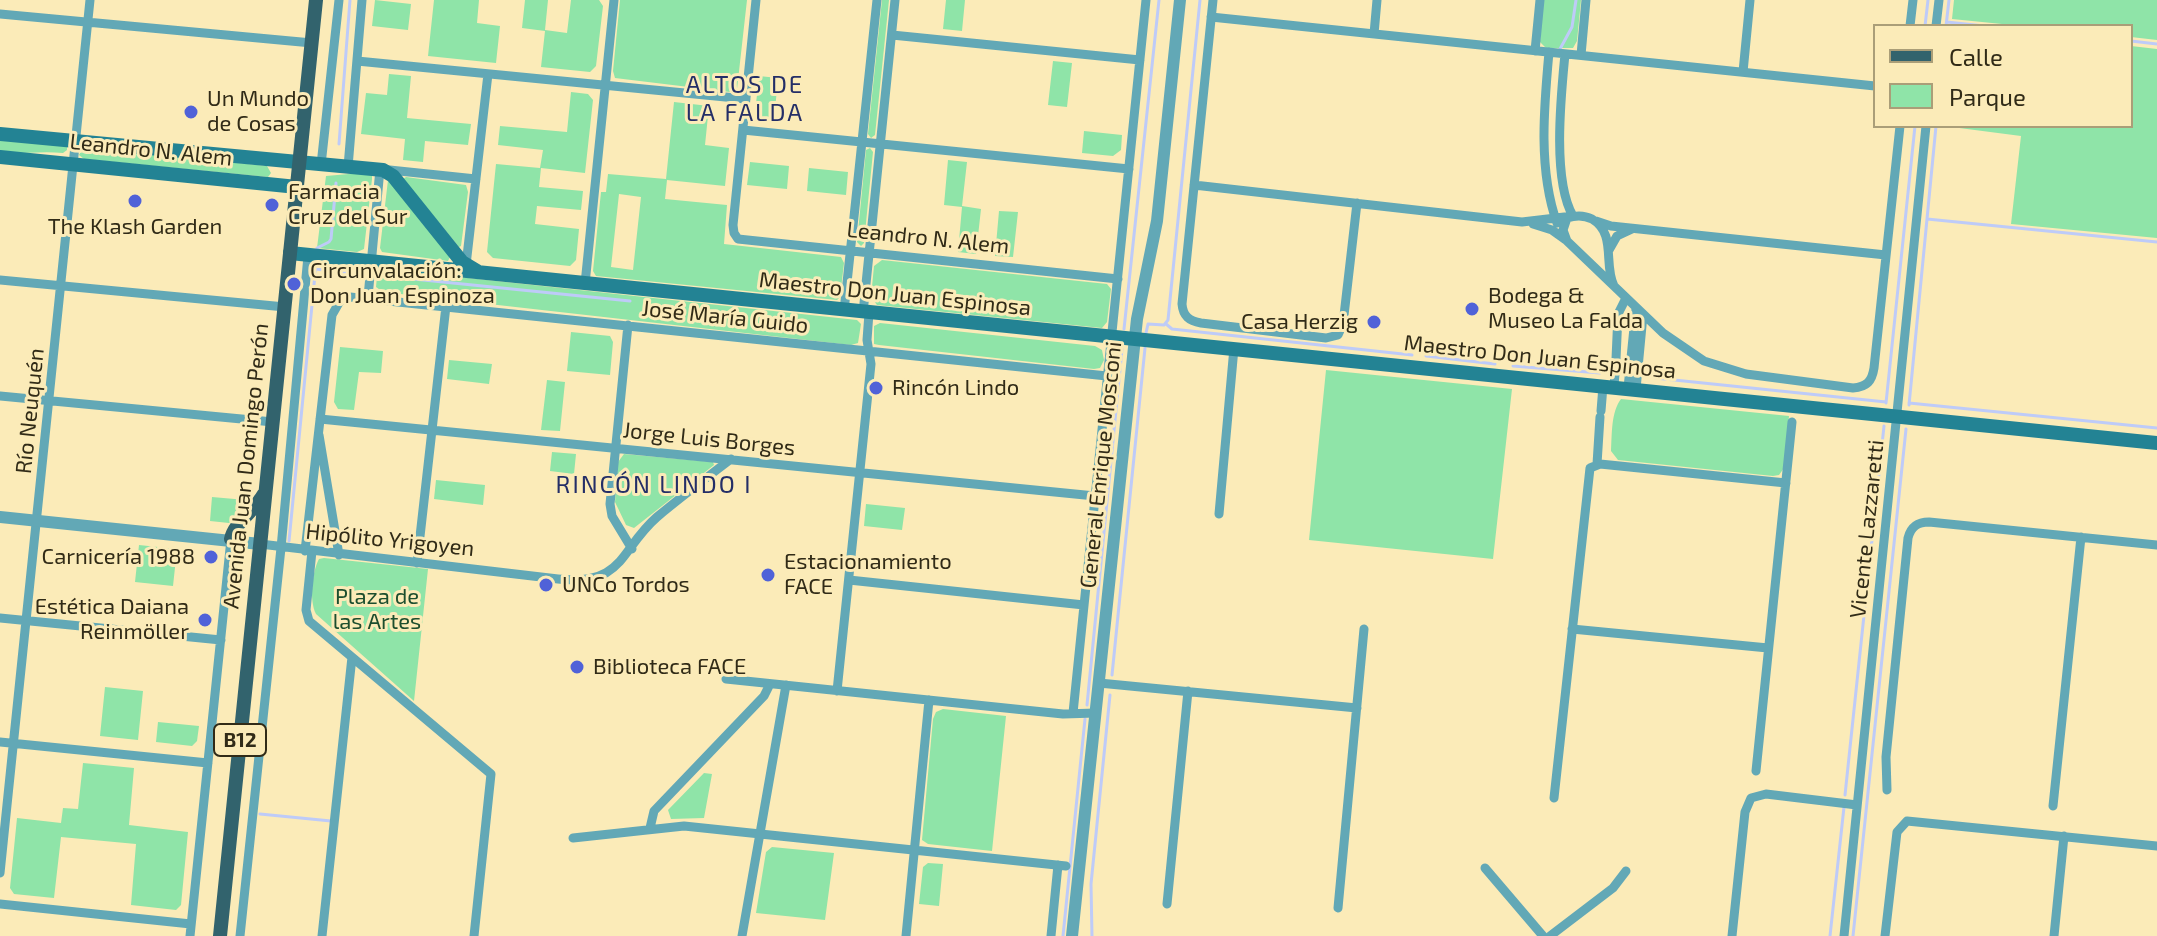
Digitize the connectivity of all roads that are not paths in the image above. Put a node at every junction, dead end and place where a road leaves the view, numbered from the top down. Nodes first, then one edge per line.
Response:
1 (90, 0) edge
2 (316, 0) edge
3 (339, 0) edge
4 (362, 0) edge
5 (614, 0) edge
6 (756, 0) edge
7 (877, 0) edge
8 (895, 0) edge
9 (1146, 0) edge
10 (1180, 0) edge
11 (1213, 0) edge
12 (1377, 0) edge
13 (1540, 0) edge
14 (1586, 0) edge
15 (1750, 0) edge
16 (1913, 0) edge
17 (1939, 0) edge
18 (0, 14) edge
19 (1211, 17) junction
20 (87, 22) junction
21 (1910, 24) edge
22 (1936, 24) edge
23 (1374, 34) junction
24 (892, 35) junction
25 (312, 43) junction
26 (1535, 51) junction
27 (1549, 52) junction
28 (1565, 54) junction
29 (1581, 55) junction
30 (1140, 60) junction
31 (357, 61) junction
32 (1743, 72) junction
33 (488, 74) junction
34 (605, 85) junction
35 (1873, 86) edge
36 (746, 99) junction
37 (1900, 128) edge
38 (1926, 128) edge
39 (743, 130) junction
40 (0, 134) edge
41 (75, 142) junction
42 (862, 142) junction
43 (880, 144) junction
44 (0, 157) edge
45 (268, 161) junction
46 (300, 164) junction
47 (73, 165) junction
48 (321, 165) junction
49 (348, 167) junction
50 (380, 169) junction
51 (1129, 169) junction
52 (476, 179) junction
53 (266, 184) junction
54 (1194, 185) junction
55 (297, 187) junction
56 (1357, 203) junction
57 (1573, 216) junction
58 (1555, 219) junction
59 (1594, 220) junction
60 (1522, 222) junction
61 (1639, 229) junction
62 (1565, 237) junction
63 (1609, 251) junction
64 (850, 252) junction
65 (290, 253) junction
66 (869, 254) junction
67 (1886, 255) junction
68 (308, 256) junction
69 (466, 265) junction
70 (371, 270) junction
71 (489, 274) junction
72 (1118, 279) junction
73 (0, 280) edge
74 (585, 284) junction
75 (61, 285) junction
76 (1614, 286) junction
77 (368, 297) junction
78 (1626, 298) junction
79 (446, 306) junction
80 (285, 307) junction
81 (844, 311) junction
82 (1640, 312) junction
83 (866, 313) junction
84 (628, 325) junction
85 (1112, 338) junction
86 (1135, 338) junction
87 (1234, 348) junction
88 (869, 351) junction
89 (1107, 376) junction
90 (1620, 387) junction
91 (0, 396) edge
92 (49, 401) junction
93 (1896, 416) junction
94 (320, 419) junction
95 (273, 422) junction
96 (1792, 422) dead end
97 (432, 430) junction
98 (319, 431) junction
99 (2157, 443) edge
100 (615, 447) junction
101 (731, 459) junction
102 (1597, 464) junction
103 (860, 472) junction
104 (1786, 483) junction
105 (266, 490) junction
106 (1095, 496) junction
107 (1219, 514) dead end
108 (0, 517) edge
109 (36, 520) junction
110 (2081, 537) junction
111 (231, 539) junction
112 (260, 544) junction
113 (2157, 545) edge
114 (281, 548) junction
115 (632, 549) junction
116 (308, 551) junction
117 (339, 555) junction
118 (417, 563) junction
119 (849, 580) junction
120 (1084, 605) junction
121 (0, 618) edge
122 (26, 620) junction
123 (1364, 629) dead end
124 (1572, 629) junction
125 (221, 640) junction
126 (1768, 648) junction
127 (352, 657) junction
128 (726, 679) dead end
129 (1099, 683) junction
130 (770, 684) junction
131 (786, 685) junction
132 (837, 691) junction
133 (1188, 691) junction
134 (929, 700) junction
135 (1357, 708) junction
136 (1073, 713) junction
137 (1096, 713) junction
138 (0, 742) edge
139 (13, 743) junction
140 (208, 763) junction
141 (1756, 771) dead end
142 (1887, 790) dead end
143 (1554, 798) dead end
144 (1857, 805) junction
145 (2053, 806) dead end
146 (650, 828) junction
147 (760, 834) junction
148 (2064, 836) junction
149 (573, 838) dead end
150 (2157, 846) edge
151 (914, 850) junction
152 (1485, 868) dead end
153 (1626, 871) dead end
154 (0, 873) edge
155 (0, 904) edge
156 (1167, 904) dead end
157 (1338, 908) dead end
158 (191, 924) junction
159 (190, 936) edge
160 (220, 936) edge
161 (240, 936) edge
162 (322, 936) edge
163 (474, 936) edge
164 (742, 936) edge
165 (906, 936) edge
166 (1051, 936) edge
167 (1072, 936) edge
168 (1543, 936) edge
169 (1550, 936) edge
170 (1732, 936) edge
171 (1844, 936) edge
172 (1885, 936) edge
173 (2054, 936) edge

1 - 20 street, Río Neuquén
2 - 25 main road, Avenida Juan Domingo Perón / B12
3 - 48 street
4 - 31 street
5 - 34 street
6 - 36 street
7 - 42 street
8 - 24 street
9 - 30 street
10 - 86 street, General Enrique Mosconi
11 - 19 street
12 - 23 street
13 - 26 street
14 - 29 street
15 - 32 street
16 - 21 street
17 - 22 street
18 - 20 street
19 - 23 street
19 - 54 street
20 - 25 street
20 - 41 street, Río Neuquén
23 - 26 street
24 - 30 street
24 - 43 street
25 - 46 main road, Avenida Juan Domingo Perón / B12
26 - 27 street
27 - 28 street
27 - 58 street
28 - 29 street
28 - 57 street
29 - 32 street
30 - 51 street
31 - 33 street
31 - 49 street
32 - 35 street
33 - 34 street
33 - 52 street
34 - 36 street
34 - 74 street
36 - 39 street
37 - 67 street
38 - 93 street, Vicente Lazzaretti
39 - 42 street
39 - 64 street, Leandro N. Alem
40 - 41 main road, Leandro N. Alem
41 - 45 main road, Leandro N. Alem
41 - 47 street, Río Neuquén
42 - 43 street
42 - 64 street
43 - 51 street
43 - 66 street
44 - 47 main road, Leandro N. Alem
45 - 46 main road, Leandro N. Alem
45 - 53 main road
46 - 48 main road, Leandro N. Alem
46 - 55 main road, Avenida Juan Domingo Perón / B12
47 - 53 main road, Leandro N. Alem
47 - 75 street, Río Neuquén
48 - 49 main road, Leandro N. Alem
49 - 50 main road, Leandro N. Alem
50 - 52 street, Leandro N. Alem
50 - 69 main road, Maestro Don Juan Espinosa
50 - 70 street
51 - 72 street
52 - 69 street
53 - 55 main road, Leandro N. Alem
54 - 56 street
54 - 56 street
55 - 65 main road, Avenida Juan Domingo Perón / B12
56 - 60 street
57 - 58 street
57 - 59 street
57 - 62 street
58 - 60 street
58 - 62 street
59 - 61 street
59 - 63 street
60 - 62 street
61 - 63 street
61 - 67 street
62 - 76 street
63 - 76 street
64 - 66 street, Leandro N. Alem
64 - 81 street
65 - 68 main road, Maestro Don Juan Espinosa
65 - 80 main road, Avenida Juan Domingo Perón / B12
66 - 72 street, Leandro N. Alem
66 - 83 street
67 - 82 street
68 - 70 main road, Maestro Don Juan Espinosa
68 - 114 street
69 - 71 main road, Maestro Don Juan Espinosa
70 - 71 main road, Maestro Don Juan Espinosa
70 - 77 street
71 - 74 main road, Maestro Don Juan Espinosa
72 - 85 street
73 - 75 street
74 - 81 main road, Maestro Don Juan Espinosa
75 - 80 street
75 - 92 street, Río Neuquén
76 - 78 street
77 - 79 street, José María Guido
77 - 94 street, José María Guido
78 - 82 street
78 - 90 street
79 - 84 street, José María Guido
79 - 97 street
80 - 95 main road, Avenida Juan Domingo Perón / B12
81 - 83 main road, Maestro Don Juan Espinosa
82 - 90 street
83 - 85 main road, Maestro Don Juan Espinosa
83 - 88 street
84 - 88 street, José María Guido
84 - 100 street
85 - 86 main road, Maestro Don Juan Espinosa
85 - 89 street
86 - 87 main road, Maestro Don Juan Espinosa
86 - 129 street, General Enrique Mosconi
87 - 90 main road, Maestro Don Juan Espinosa
87 - 107 street
88 - 89 street, José María Guido
88 - 103 street
89 - 106 street
90 - 93 main road, Maestro Don Juan Espinosa
90 - 102 street
91 - 92 street
92 - 95 street
92 - 109 street, Río Neuquén
93 - 99 main road, Maestro Don Juan Espinosa
93 - 144 street, Vicente Lazzaretti
94 - 97 street, Jorge Luis Borges
94 - 98 street
95 - 105 main road, Avenida Juan Domingo Perón / B12
96 - 104 street
97 - 100 street, Jorge Luis Borges
97 - 118 street
98 - 116 street
98 - 117 street
100 - 101 street, Jorge Luis Borges
100 - 115 street
101 - 103 street, Jorge Luis Borges
101 - 115 street, Hipólito Yrigoyen
102 - 104 street
102 - 124 street
103 - 106 street, Jorge Luis Borges
103 - 119 street
104 - 126 street
105 - 111 main road
105 - 112 main road, Avenida Juan Domingo Perón / B12
106 - 120 street
108 - 109 street, Hipólito Yrigoyen
109 - 111 street, Hipólito Yrigoyen
109 - 122 street, Río Neuquén
110 - 113 street
110 - 142 street
110 - 145 street
111 - 112 street, Hipólito Yrigoyen
111 - 125 street
112 - 114 street, Hipólito Yrigoyen
112 - 160 main road, Avenida Juan Domingo Perón / B12
114 - 116 street, Hipólito Yrigoyen
114 - 161 street
115 - 118 street, Hipólito Yrigoyen
116 - 117 street, Hipólito Yrigoyen
116 - 127 street
117 - 118 street, Hipólito Yrigoyen
119 - 120 street
119 - 132 street
120 - 136 street
121 - 122 street
122 - 125 street
122 - 139 street, Río Neuquén
123 - 135 street
124 - 126 street
124 - 143 street
125 - 140 street
126 - 141 street
127 - 162 street
127 - 163 street
128 - 130 street
129 - 133 street
129 - 137 street, General Enrique Mosconi
130 - 131 street
130 - 146 street
131 - 132 street
131 - 147 street
132 - 134 street
133 - 135 street
133 - 156 street
134 - 136 street
134 - 151 street
135 - 157 street
136 - 137 street
137 - 167 street, General Enrique Mosconi
138 - 139 street
139 - 140 street
139 - 154 street, Río Neuquén
140 - 158 street
144 - 170 street
144 - 171 street, Vicente Lazzaretti
146 - 147 street
146 - 149 street
147 - 151 street
147 - 164 street
148 - 150 street
148 - 172 street
148 - 173 street
151 - 165 street
151 - 166 street
152 - 168 street
153 - 169 street
155 - 158 street
158 - 159 street

